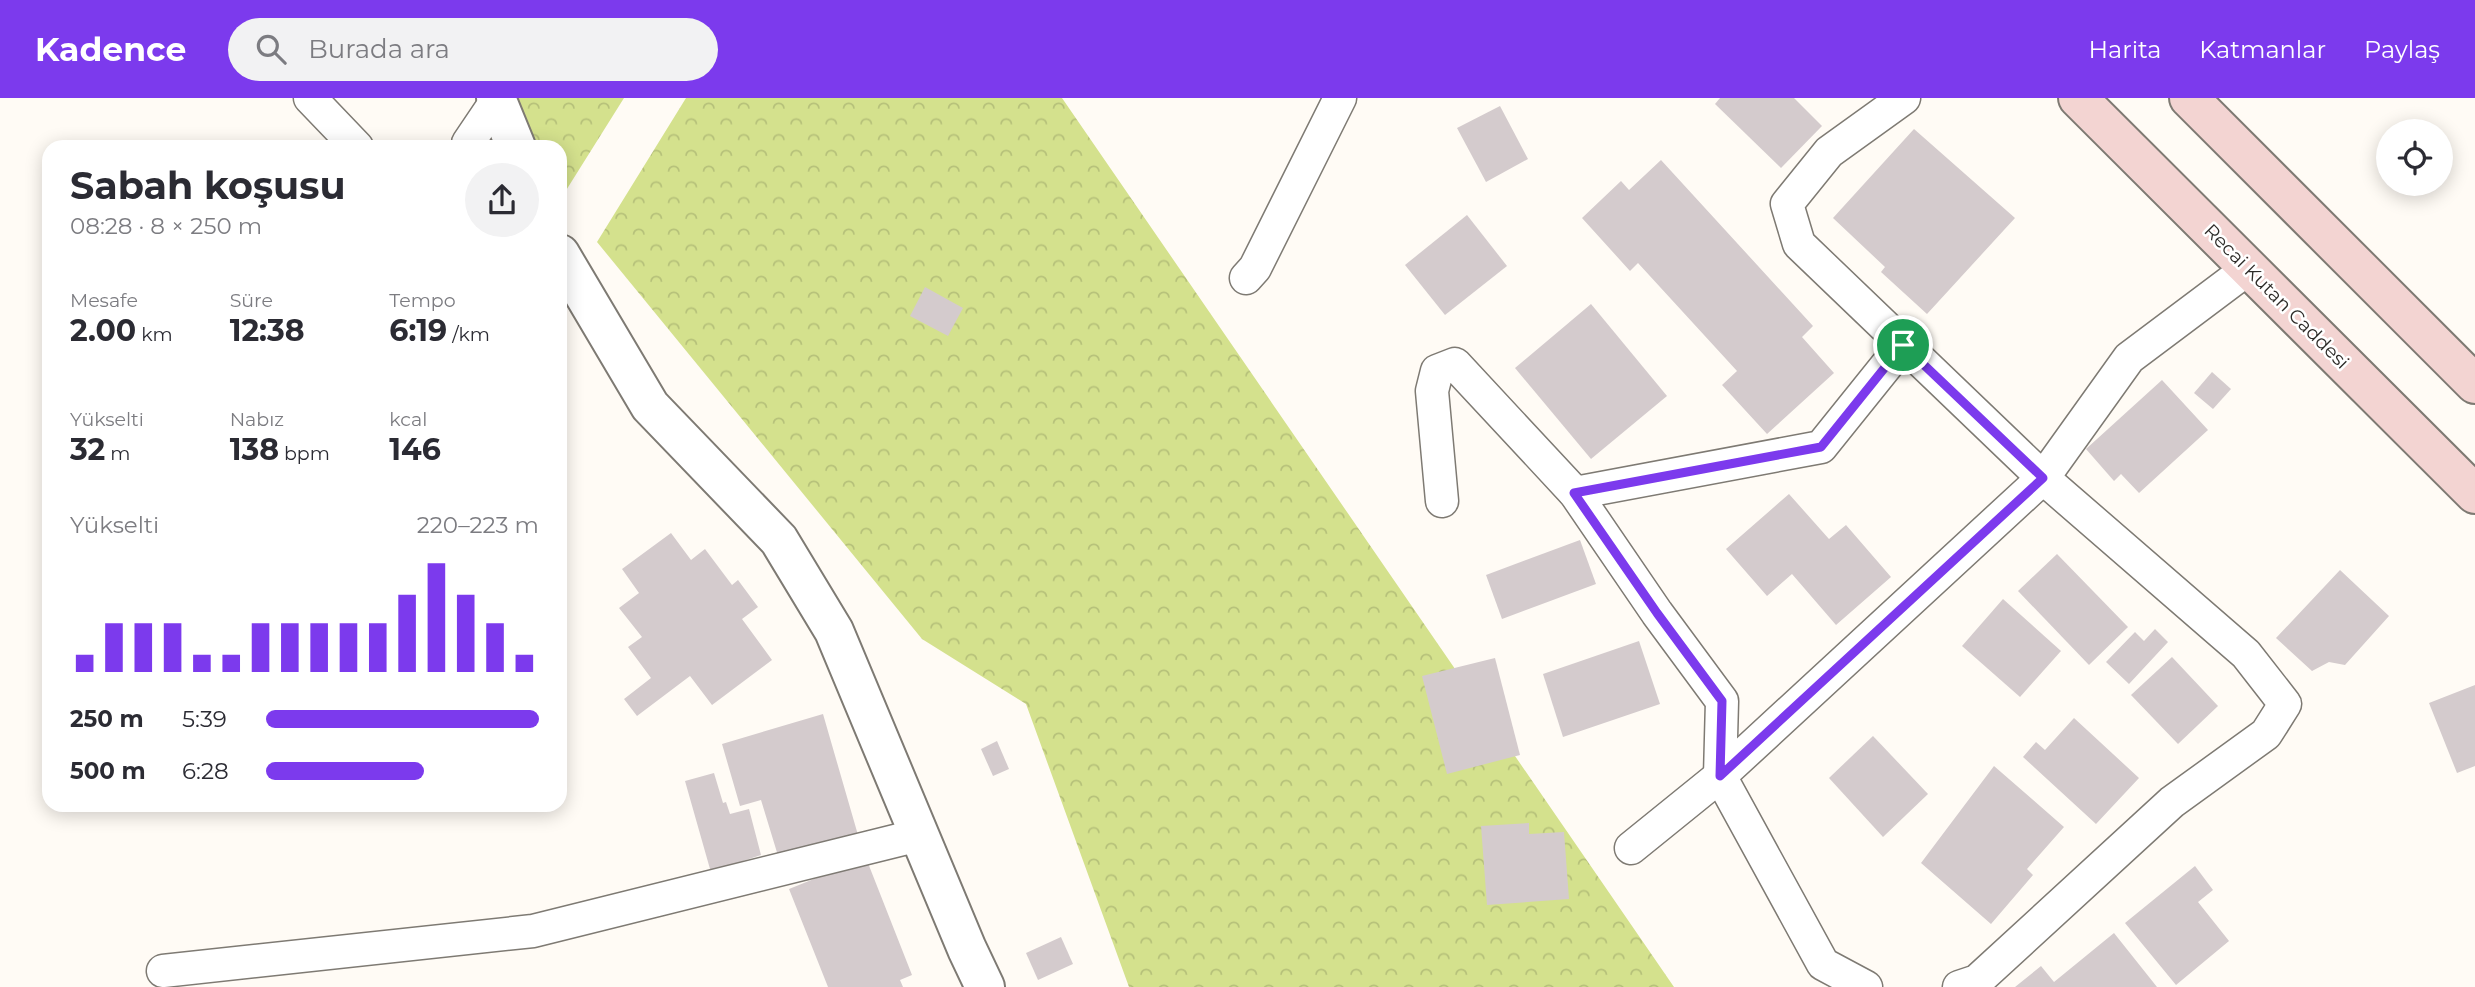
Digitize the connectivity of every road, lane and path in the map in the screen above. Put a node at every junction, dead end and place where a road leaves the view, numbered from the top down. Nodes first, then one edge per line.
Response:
1 (310, 98) edge
2 (1340, 98) edge
3 (1904, 98) edge
4 (2078, 98) edge
5 (2189, 98) edge
6 (496, 99) edge
7 (350, 140) edge
8 (470, 140) edge
9 (513, 140) edge
10 (567, 266) edge
11 (2249, 268) junction
12 (1245, 278) dead end
13 (1903, 345) junction
14 (2475, 384) edge
15 (2043, 478) junction
16 (1574, 493) junction
17 (2475, 494) edge
18 (1442, 501) dead end
19 (1720, 776) junction
20 (919, 835) junction
21 (1632, 848) dead end
22 (163, 971) dead end
23 (985, 987) edge
24 (1866, 987) edge
25 (1959, 987) edge

1 - 7 street
2 - 12 street
3 - 13 street
4 - 11 main road, Recai Kutan Caddesi
5 - 14 main road
6 - 8 street
6 - 9 street
10 - 20 street
11 - 15 street
11 - 17 main road, Recai Kutan Caddesi
13 - 15 street
13 - 16 street
15 - 19 street
15 - 25 street
16 - 18 street
16 - 19 street
19 - 21 street
19 - 24 street
20 - 22 street
20 - 23 street

